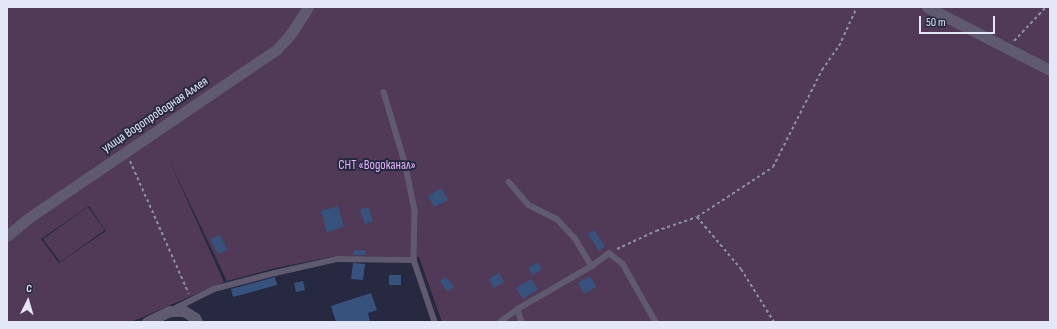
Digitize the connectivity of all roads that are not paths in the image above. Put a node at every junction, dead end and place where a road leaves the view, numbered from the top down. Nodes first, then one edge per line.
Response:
1 (308, 7) edge
2 (927, 7) edge
3 (1050, 70) edge
4 (384, 92) dead end
5 (509, 182) dead end
6 (7, 236) edge
7 (414, 260) junction
8 (592, 266) junction
9 (518, 309) junction
10 (170, 311) junction
11 (147, 322) edge
12 (197, 322) edge
13 (436, 322) edge
14 (500, 322) edge
15 (522, 322) edge
16 (656, 322) edge

1 - 6 street, улица Водопроводная Аллея
2 - 3 street
4 - 7 lane
5 - 8 lane
7 - 10 lane
7 - 13 lane
8 - 9 lane
8 - 16 lane
9 - 14 lane
9 - 15 lane
10 - 11 street
10 - 12 street

